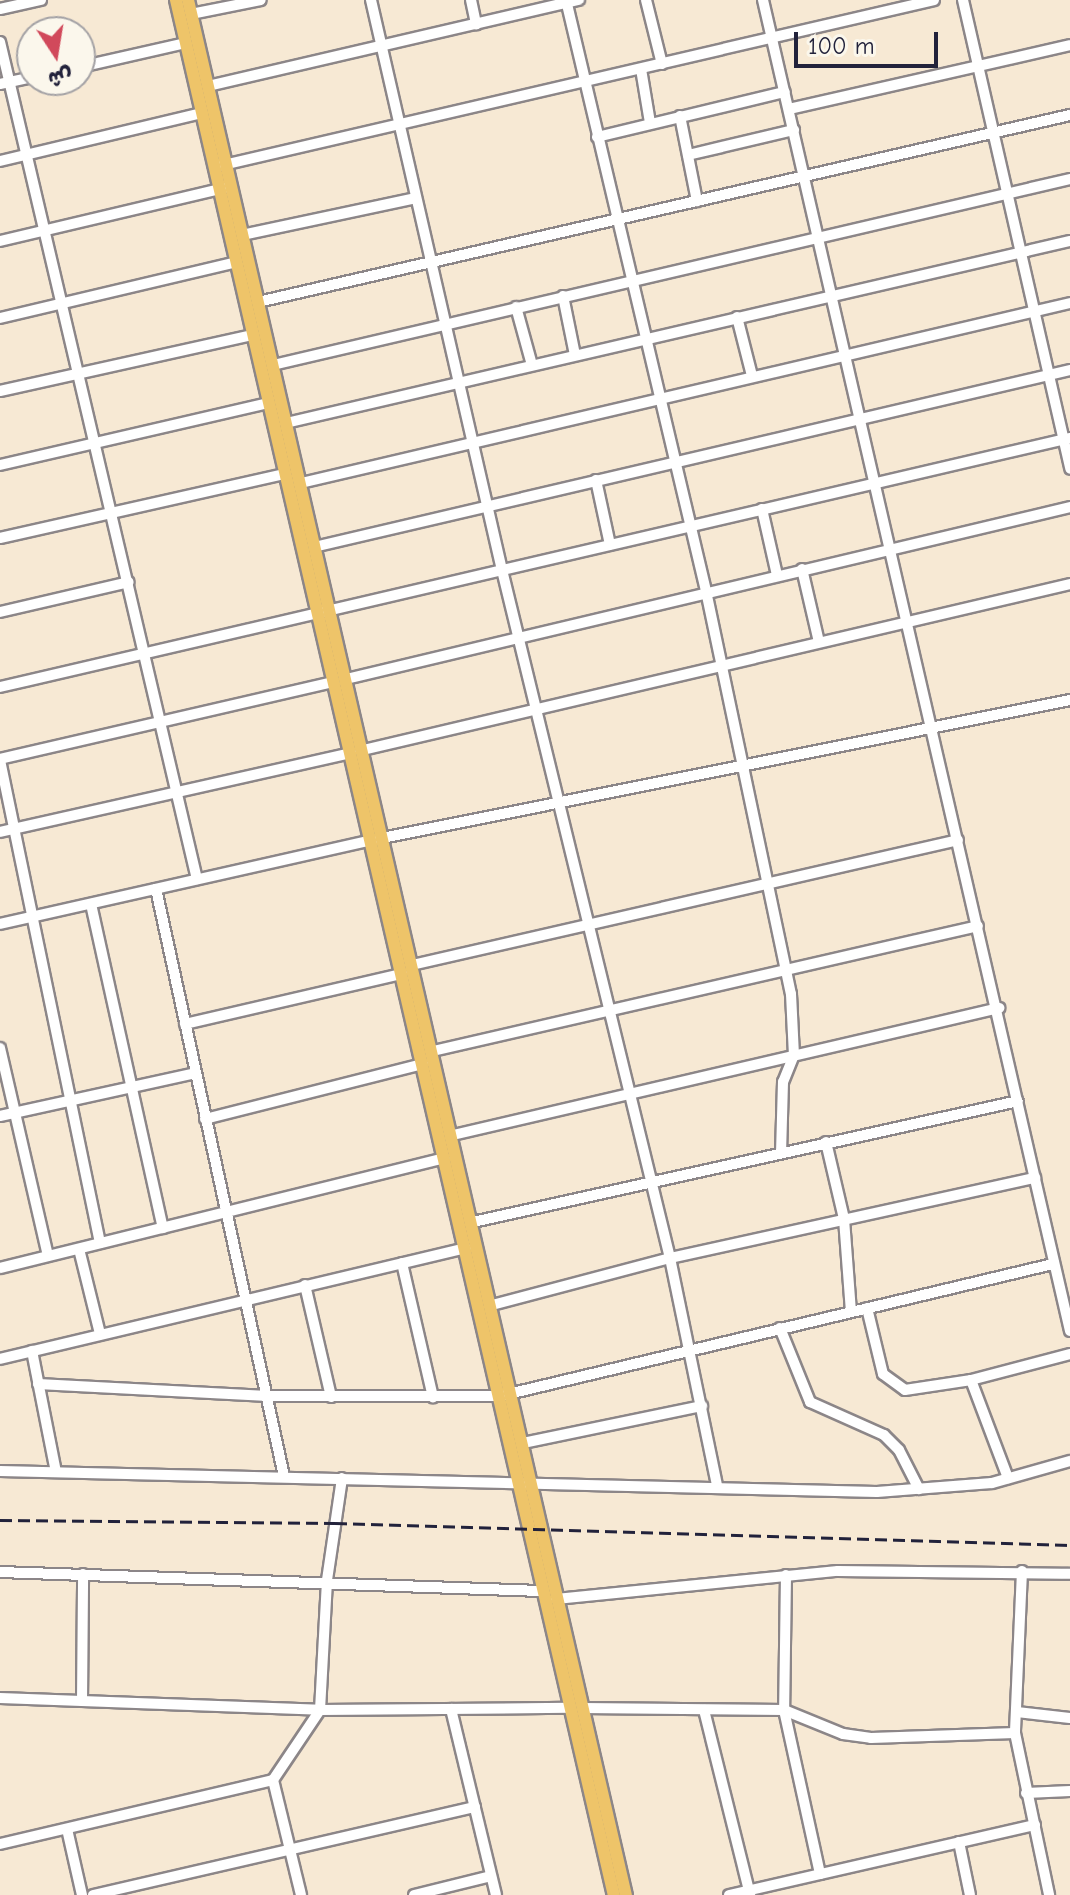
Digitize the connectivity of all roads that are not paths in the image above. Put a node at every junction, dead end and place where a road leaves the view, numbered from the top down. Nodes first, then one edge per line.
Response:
1 (41, 0) edge
2 (176, 0) edge
3 (188, 0) edge
4 (261, 0) edge
5 (371, 0) edge
6 (471, 0) edge
7 (579, 0) edge
8 (646, 0) edge
9 (763, 0) edge
10 (934, 0) edge
11 (963, 0) edge
12 (566, 1) edge
13 (0, 9) edge
14 (191, 14) junction
15 (476, 24) junction
16 (772, 37) junction
17 (0, 42) edge
18 (186, 43) junction
19 (1070, 45) edge
20 (380, 47) junction
21 (96, 63) edge
22 (662, 64) junction
23 (978, 66) junction
24 (641, 69) junction
25 (583, 82) junction
26 (5, 83) edge
27 (208, 86) junction
28 (785, 92) junction
29 (789, 109) junction
30 (201, 113) junction
31 (1070, 115) edge
32 (680, 116) junction
33 (650, 123) junction
34 (400, 125) junction
35 (794, 130) junction
36 (994, 133) junction
37 (597, 137) junction
38 (27, 154) junction
39 (688, 155) junction
40 (0, 161) edge
41 (220, 166) junction
42 (804, 177) junction
43 (1070, 179) edge
44 (225, 188) junction
45 (1008, 193) junction
46 (416, 198) junction
47 (697, 201) junction
48 (618, 217) junction
49 (45, 230) junction
50 (242, 235) junction
51 (818, 236) junction
52 (0, 241) edge
53 (1070, 241) edge
54 (1021, 253) junction
55 (236, 262) junction
56 (434, 266) junction
57 (633, 280) junction
58 (832, 294) junction
59 (563, 296) junction
60 (258, 302) junction
61 (62, 303) junction
62 (1070, 303) edge
63 (516, 307) junction
64 (1036, 311) junction
65 (737, 317) junction
66 (0, 318) edge
67 (447, 323) junction
68 (253, 335) junction
69 (646, 338) junction
70 (575, 355) junction
71 (846, 358) junction
72 (273, 365) junction
73 (532, 365) junction
74 (1070, 370) edge
75 (78, 373) junction
76 (1050, 374) junction
77 (752, 376) junction
78 (461, 382) junction
79 (0, 391) edge
80 (661, 398) junction
81 (269, 403) junction
82 (860, 418) junction
83 (286, 423) junction
84 (1066, 439) edge
85 (474, 443) junction
86 (94, 444) junction
87 (676, 461) junction
88 (0, 465) edge
89 (1070, 469) edge
90 (285, 474) junction
91 (596, 480) junction
92 (301, 483) junction
93 (876, 483) junction
94 (489, 505) junction
95 (1070, 507) edge
96 (762, 509) junction
97 (111, 515) junction
98 (690, 526) junction
99 (0, 538) edge
100 (610, 545) junction
101 (314, 547) junction
102 (891, 549) junction
103 (802, 569) junction
104 (502, 570) junction
105 (777, 575) junction
106 (129, 582) junction
107 (1070, 584) edge
108 (706, 591) junction
109 (0, 612) edge
110 (324, 613) junction
111 (908, 621) junction
112 (518, 636) junction
113 (819, 642) junction
114 (144, 653) junction
115 (722, 664) junction
116 (340, 681) junction
117 (0, 687) edge
118 (1070, 700) edge
119 (539, 708) junction
120 (160, 723) junction
121 (931, 728) junction
122 (357, 751) junction
123 (740, 766) junction
124 (175, 792) junction
125 (560, 804) junction
126 (15, 829) junction
127 (0, 832) edge
128 (377, 839) junction
129 (958, 840) junction
130 (197, 879) junction
131 (765, 885) junction
132 (156, 889) junction
133 (91, 904) junction
134 (32, 917) junction
135 (0, 924) edge
136 (978, 926) junction
137 (590, 928) junction
138 (407, 970) junction
139 (786, 970) junction
140 (999, 1008) junction
141 (607, 1010) junction
142 (185, 1024) junction
143 (0, 1048) edge
144 (433, 1051) junction
145 (794, 1055) junction
146 (423, 1064) junction
147 (195, 1073) junction
148 (131, 1088) junction
149 (628, 1094) junction
150 (69, 1101) junction
151 (1018, 1101) junction
152 (14, 1113) junction
153 (0, 1116) edge
154 (205, 1119) junction
155 (453, 1135) junction
156 (826, 1142) junction
157 (781, 1153) junction
158 (445, 1158) junction
159 (1035, 1178) junction
160 (649, 1186) junction
161 (225, 1212) junction
162 (844, 1219) junction
163 (473, 1222) junction
164 (163, 1228) junction
165 (100, 1243) junction
166 (466, 1248) junction
167 (79, 1249) junction
168 (48, 1256) junction
169 (670, 1258) junction
170 (402, 1263) junction
171 (1053, 1264) junction
172 (0, 1268) edge
173 (305, 1285) junction
174 (246, 1299) junction
175 (492, 1305) junction
176 (867, 1308) junction
177 (851, 1312) junction
178 (780, 1328) junction
179 (1070, 1331) edge
180 (100, 1334) junction
181 (692, 1348) junction
182 (32, 1351) junction
183 (1070, 1354) edge
184 (0, 1359) edge
185 (971, 1380) junction
186 (38, 1384) junction
187 (506, 1395) junction
188 (268, 1396) junction
189 (331, 1397) junction
190 (433, 1397) junction
191 (702, 1406) junction
192 (523, 1443) junction
193 (1070, 1461) edge
194 (0, 1471) edge
195 (56, 1472) junction
196 (284, 1476) junction
197 (342, 1478) junction
198 (1008, 1478) junction
199 (526, 1485) junction
200 (717, 1485) junction
201 (919, 1489) junction
202 (1022, 1571) junction
203 (0, 1572) edge
204 (83, 1574) junction
205 (1070, 1574) edge
206 (786, 1575) junction
207 (327, 1580) junction
208 (542, 1591) junction
209 (556, 1599) junction
210 (0, 1698) edge
211 (82, 1701) junction
212 (576, 1708) junction
213 (451, 1709) junction
214 (320, 1710) junction
215 (704, 1710) junction
216 (784, 1710) junction
217 (1017, 1712) junction
218 (1070, 1718) edge
219 (1015, 1733) junction
220 (273, 1780) junction
221 (1070, 1791) edge
222 (1026, 1793) junction
223 (475, 1807) junction
224 (1035, 1825) junction
225 (67, 1829) junction
226 (959, 1842) junction
227 (0, 1844) edge
228 (290, 1850) junction
229 (820, 1874) junction
230 (491, 1876) junction
231 (750, 1893) edge
232 (82, 1895) edge
233 (93, 1895) edge
234 (301, 1895) edge
235 (414, 1895) edge
236 (496, 1895) edge
237 (614, 1895) edge
238 (626, 1895) edge
239 (729, 1895) edge
240 (970, 1895) edge
241 (1049, 1895) edge

1 - 13 street
2 - 18 main road
3 - 14 main road
4 - 14 street
5 - 20 street
6 - 15 street
7 - 12 street
8 - 22 street
9 - 16 street
10 - 16 street
11 - 23 street
12 - 15 street
12 - 25 street
14 - 27 main road
15 - 20 street
16 - 22 street
16 - 28 street
17 - 26 street
18 - 21 street
18 - 30 main road
19 - 23 street
20 - 27 street
20 - 34 street
22 - 24 street
23 - 29 street
23 - 36 street
24 - 25 street
24 - 33 street
25 - 34 street
25 - 37 street
26 - 38 street
27 - 41 main road
28 - 29 street
28 - 32 street
29 - 35 street
30 - 38 street
30 - 41 main road
31 - 36 street
32 - 33 street
32 - 39 street
33 - 37 street
34 - 41 street
34 - 46 street
35 - 39 street
35 - 42 street
36 - 42 street
36 - 45 street
37 - 48 street
38 - 40 street
38 - 49 street
39 - 47 street
41 - 44 main road
42 - 47 street
42 - 51 street
43 - 45 street
44 - 49 street
44 - 50 main road
44 - 55 main road
45 - 51 street
45 - 54 street
46 - 50 street
46 - 56 street
47 - 48 street
48 - 56 street
48 - 57 street
49 - 52 street
49 - 61 street
50 - 60 main road
51 - 57 street
51 - 58 street
53 - 54 street
54 - 58 street
54 - 64 street
55 - 61 street
55 - 68 main road
56 - 60 street
56 - 67 street
57 - 59 street
57 - 69 street
58 - 65 street
58 - 71 street
59 - 63 street
59 - 70 street
60 - 72 main road
61 - 66 street
61 - 75 street
62 - 64 street
63 - 67 street
63 - 73 street
64 - 71 street
64 - 76 street
65 - 69 street
65 - 77 street
67 - 72 street
67 - 78 street
68 - 75 street
68 - 81 main road
69 - 70 street
69 - 80 street
70 - 73 street
71 - 77 street
71 - 82 street
72 - 83 main road
73 - 78 street
74 - 76 street
75 - 79 street
75 - 86 street
76 - 82 street
76 - 84 street
77 - 80 street
78 - 83 street
78 - 85 street
80 - 85 street
80 - 87 street
81 - 86 street
81 - 90 main road
82 - 87 street
82 - 93 street
83 - 92 main road
84 - 89 street
84 - 93 street
85 - 92 street
85 - 94 street
86 - 88 street
86 - 97 street
87 - 91 street
87 - 98 street
90 - 97 street
90 - 110 main road
91 - 94 street
91 - 100 street
92 - 101 main road
93 - 96 street
93 - 102 street
94 - 101 street
94 - 104 street
95 - 102 street
96 - 98 street
96 - 105 street
97 - 99 street
97 - 106 street
98 - 100 street
98 - 108 street
100 - 104 street
101 - 110 main road
102 - 103 street
102 - 111 street
103 - 105 street
103 - 113 street
104 - 110 street
104 - 112 street
105 - 108 street
106 - 109 street
106 - 114 street
107 - 111 street
108 - 112 street
108 - 115 street
110 - 114 street
110 - 116 main road
111 - 113 street
111 - 121 street
112 - 116 street
112 - 119 street
113 - 115 street
114 - 117 street
114 - 120 street
115 - 119 street
115 - 123 street
116 - 120 street
116 - 122 main road
118 - 121 street
119 - 122 street
119 - 125 street
120 - 124 street
120 - 126 street
121 - 123 street
121 - 129 street
122 - 124 street
122 - 128 main road
123 - 125 street
123 - 131 street
124 - 126 street
124 - 130 street
125 - 128 street
125 - 137 street
126 - 127 street
126 - 134 street
128 - 130 street
128 - 138 main road
129 - 131 street
129 - 136 street
130 - 132 street
131 - 137 street
131 - 139 street
132 - 133 street
132 - 142 street
133 - 134 street
133 - 148 street
134 - 135 street
134 - 150 street
136 - 139 street
136 - 140 street
137 - 138 street
137 - 141 street
138 - 142 street
138 - 144 main road
138 - 146 main road
139 - 141 street
139 - 145 street
140 - 145 street
140 - 151 street
141 - 144 street
141 - 149 street
142 - 147 street
143 - 152 street
144 - 155 main road
145 - 149 street
145 - 157 street
146 - 154 street
146 - 158 main road
147 - 148 street
147 - 154 street
148 - 150 street
148 - 164 street
149 - 155 street
149 - 160 street
150 - 152 street
150 - 165 street
151 - 156 street
151 - 159 street
152 - 153 street
152 - 168 street
154 - 161 street
155 - 163 main road
156 - 157 street
156 - 162 street
157 - 160 street
158 - 161 street
158 - 166 main road
159 - 162 street
159 - 171 street
160 - 163 street
160 - 169 street
161 - 164 street
161 - 174 street
162 - 169 street
162 - 177 street
163 - 175 main road
164 - 165 street
165 - 167 street
166 - 170 street
166 - 187 main road
167 - 168 street
167 - 180 street
168 - 172 street
169 - 175 street
169 - 181 street
170 - 173 street
170 - 190 street
171 - 176 street
171 - 179 street
173 - 174 street
173 - 189 street
174 - 180 street
174 - 188 street
175 - 187 main road
176 - 177 street
176 - 185 street
177 - 178 street
178 - 181 street
178 - 201 street
180 - 182 street
181 - 187 street
181 - 191 street
182 - 184 street
182 - 186 street
183 - 185 street
185 - 198 street
186 - 188 street
186 - 195 street
187 - 190 street
187 - 192 main road
187 - 199 main road
188 - 189 street
188 - 196 street
189 - 190 street
191 - 192 street
191 - 200 street
192 - 199 main road
193 - 198 street
194 - 195 street
195 - 196 street
196 - 197 street
197 - 199 street
197 - 207 street
198 - 201 street
199 - 200 street
199 - 208 main road
199 - 209 main road
200 - 201 street
202 - 205 street
202 - 206 street
202 - 217 street
203 - 204 street
204 - 207 street
204 - 211 street
206 - 209 street
206 - 216 street
207 - 208 street
207 - 214 street
208 - 212 main road
209 - 212 main road
210 - 211 street
211 - 214 street
212 - 213 street
212 - 215 street
212 - 237 main road
212 - 238 main road
213 - 214 street
213 - 223 street
214 - 220 street
215 - 216 street
215 - 231 street
216 - 219 street
216 - 229 street
217 - 218 street
217 - 219 street
219 - 222 street
220 - 225 street
220 - 228 street
221 - 222 street
222 - 224 street
223 - 228 street
223 - 230 street
224 - 226 street
224 - 241 street
225 - 227 street
225 - 232 street
226 - 229 street
226 - 240 street
228 - 233 street
228 - 234 street
229 - 231 street
230 - 235 street
230 - 236 street
231 - 239 street

